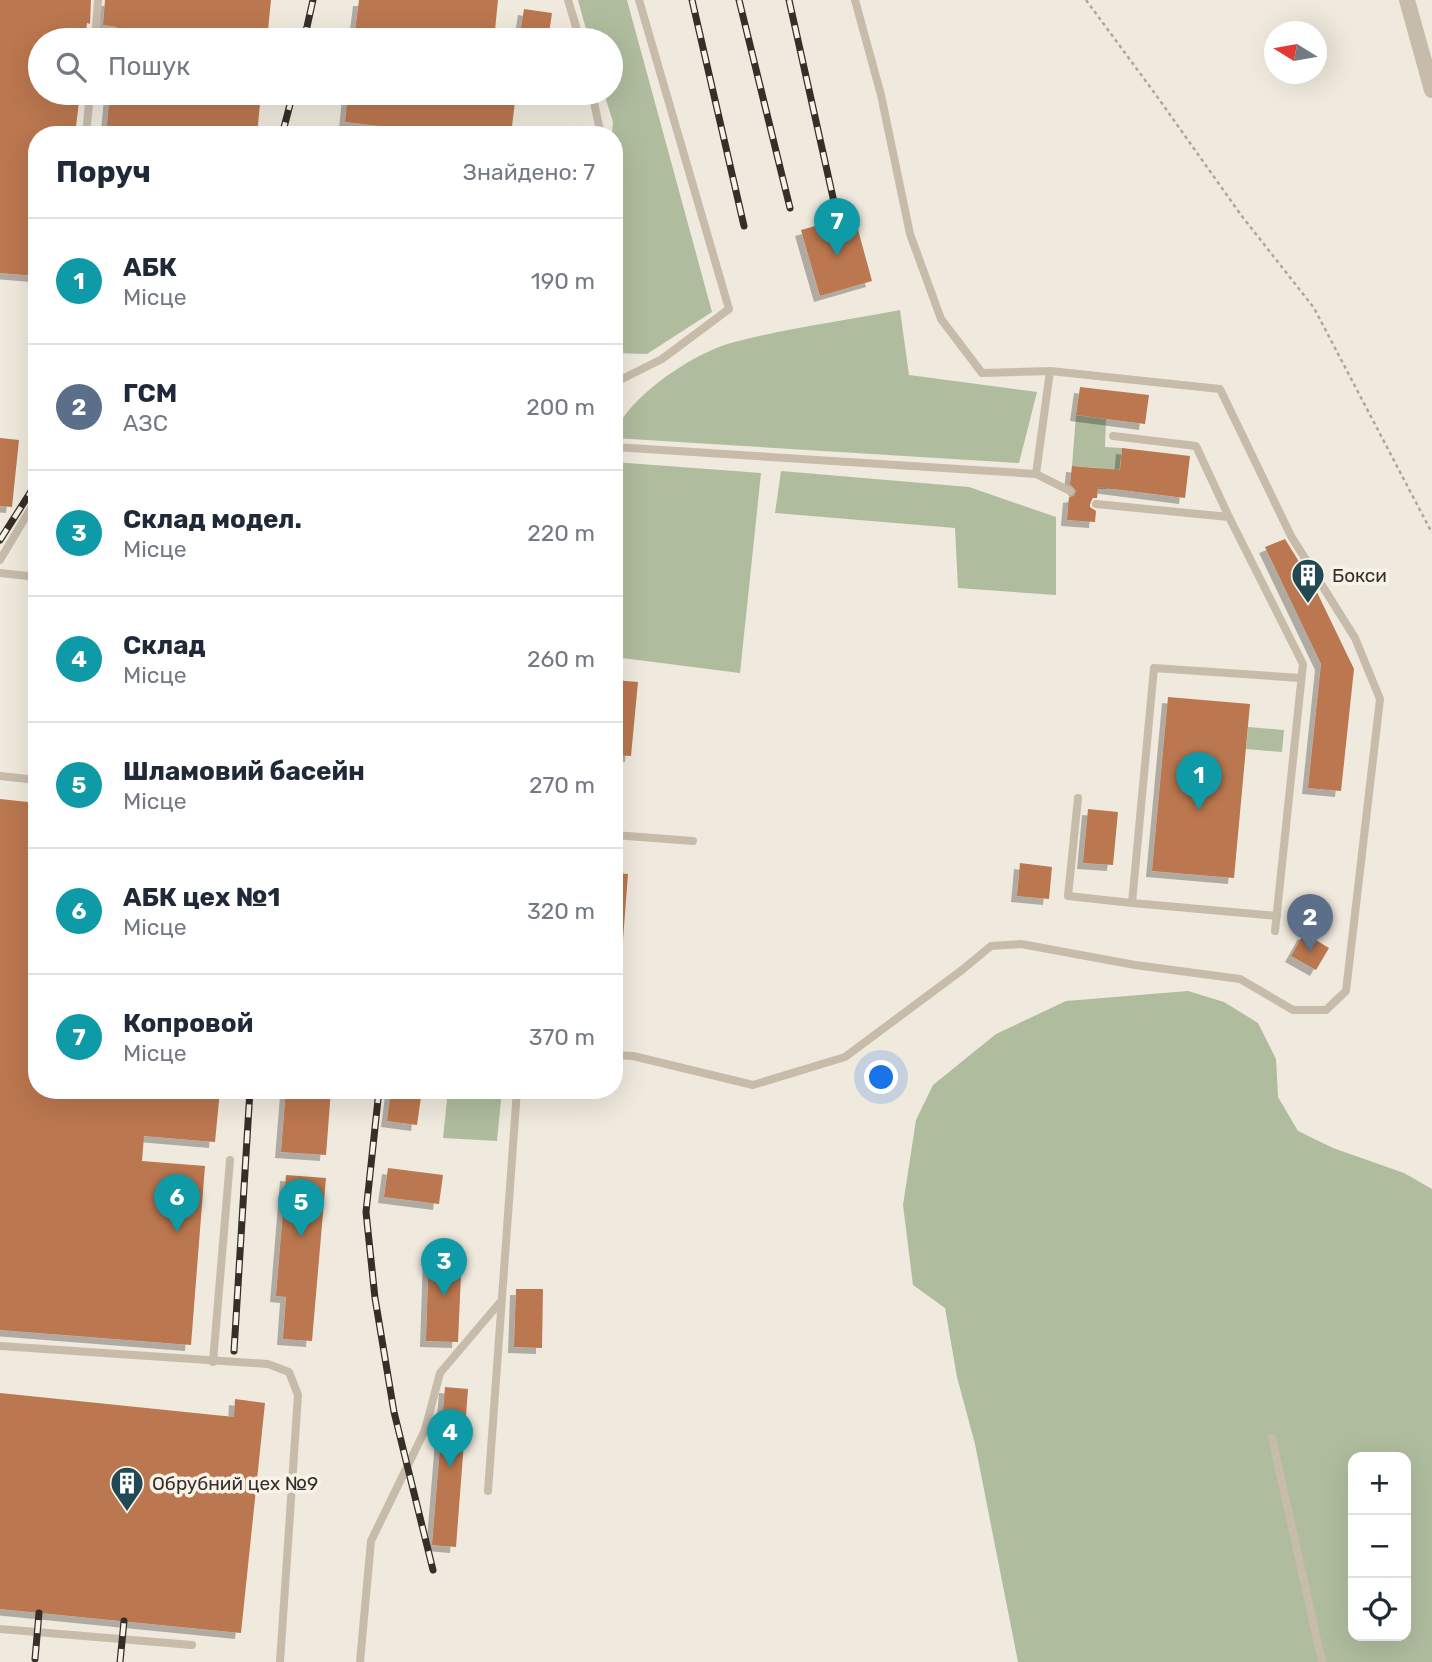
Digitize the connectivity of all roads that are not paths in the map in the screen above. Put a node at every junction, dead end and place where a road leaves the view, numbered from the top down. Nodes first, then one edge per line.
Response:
1 (98, 0) edge
2 (568, 0) edge
3 (639, 0) edge
4 (855, 0) edge
5 (1407, 0) edge
6 (96, 28) edge
7 (576, 28) edge
8 (1427, 52) edge
9 (1432, 90) edge
10 (89, 105) edge
11 (595, 105) edge
12 (87, 126) edge
13 (599, 126) edge
14 (1051, 371) junction
15 (623, 378) edge
16 (1113, 436) dead end
17 (623, 448) edge
18 (1036, 474) junction
19 (1070, 491) dead end
20 (1096, 504) dead end
21 (28, 513) edge
22 (1229, 517) junction
23 (0, 560) edge
24 (0, 573) edge
25 (28, 576) edge
26 (1301, 678) junction
27 (0, 776) edge
28 (28, 779) edge
29 (1077, 798) dead end
30 (623, 836) edge
31 (693, 841) dead end
32 (1132, 903) junction
33 (1276, 916) junction
34 (1275, 931) dead end
35 (623, 1055) edge
36 (516, 1099) edge
37 (230, 1160) dead end
38 (502, 1300) junction
39 (0, 1346) edge
40 (212, 1362) junction
41 (1272, 1438) dead end
42 (488, 1491) dead end
43 (0, 1629) edge
44 (192, 1645) dead end
45 (280, 1662) edge
46 (360, 1662) edge
47 (1322, 1662) edge

1 - 6 lane
2 - 7 lane
3 - 15 lane
4 - 14 lane
5 - 8 street
8 - 9 street
10 - 12 lane
11 - 13 lane
14 - 18 lane
14 - 35 lane
16 - 22 lane
17 - 18 lane
18 - 19 lane
20 - 22 lane
21 - 23 lane
22 - 26 lane
24 - 25 lane
26 - 32 lane
26 - 33 lane
27 - 28 lane
29 - 32 lane
30 - 31 lane
32 - 33 lane
33 - 34 lane
36 - 38 lane
37 - 40 lane
38 - 42 lane
38 - 46 lane
39 - 40 lane
40 - 45 lane
41 - 47 lane
43 - 44 lane

